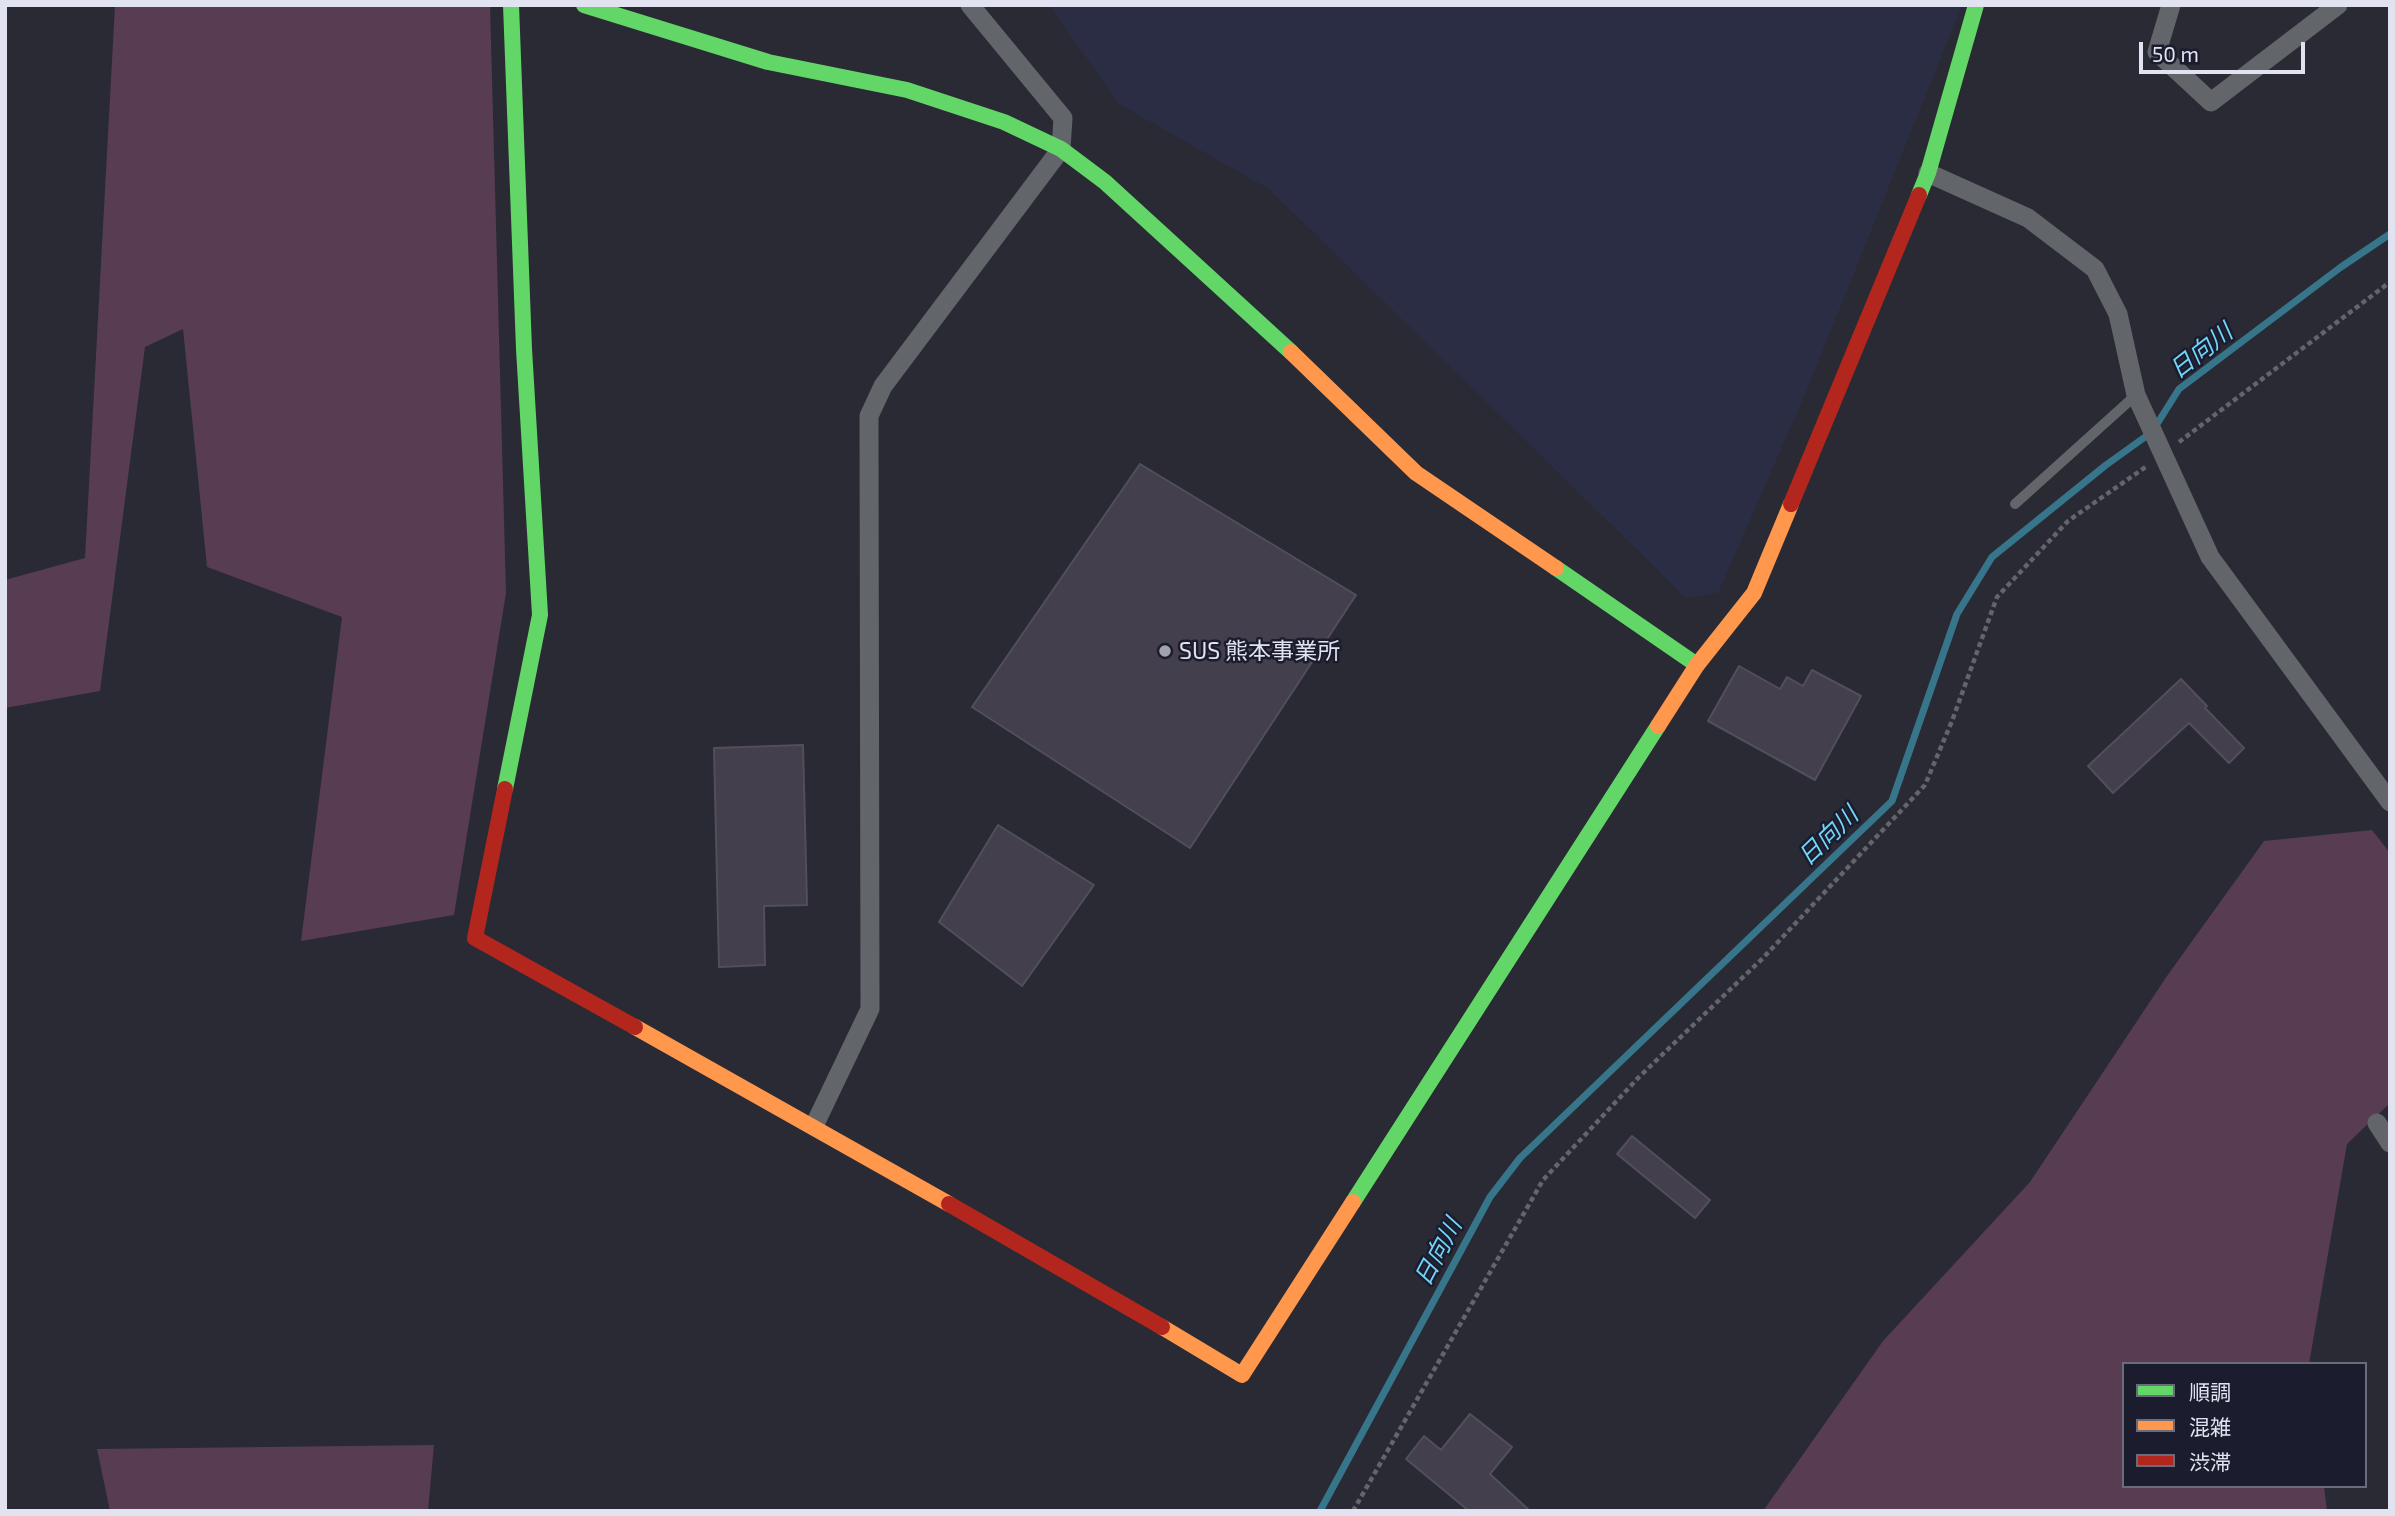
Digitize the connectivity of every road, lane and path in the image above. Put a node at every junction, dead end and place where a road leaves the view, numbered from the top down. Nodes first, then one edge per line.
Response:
1 (511, 5) edge
2 (584, 5) edge
3 (970, 5) edge
4 (1976, 5) edge
5 (2171, 5) edge
6 (2338, 5) edge
7 (1061, 149) junction
8 (1928, 173) junction
9 (2390, 282) edge
10 (2136, 395) junction
11 (2162, 455) junction
12 (2015, 504) dead end
13 (1697, 666) junction
14 (2387, 790) edge
15 (2377, 1123) dead end
16 (814, 1126) junction
17 (2390, 1143) edge
18 (1353, 1511) edge

1 - 16 street
2 - 7 street
3 - 7 street
4 - 8 street
5 - 6 street
7 - 13 street
7 - 16 street
8 - 10 street
8 - 13 street
9 - 11 path
10 - 11 street
10 - 12 lane
11 - 14 street
11 - 18 path
13 - 16 street
15 - 17 street

